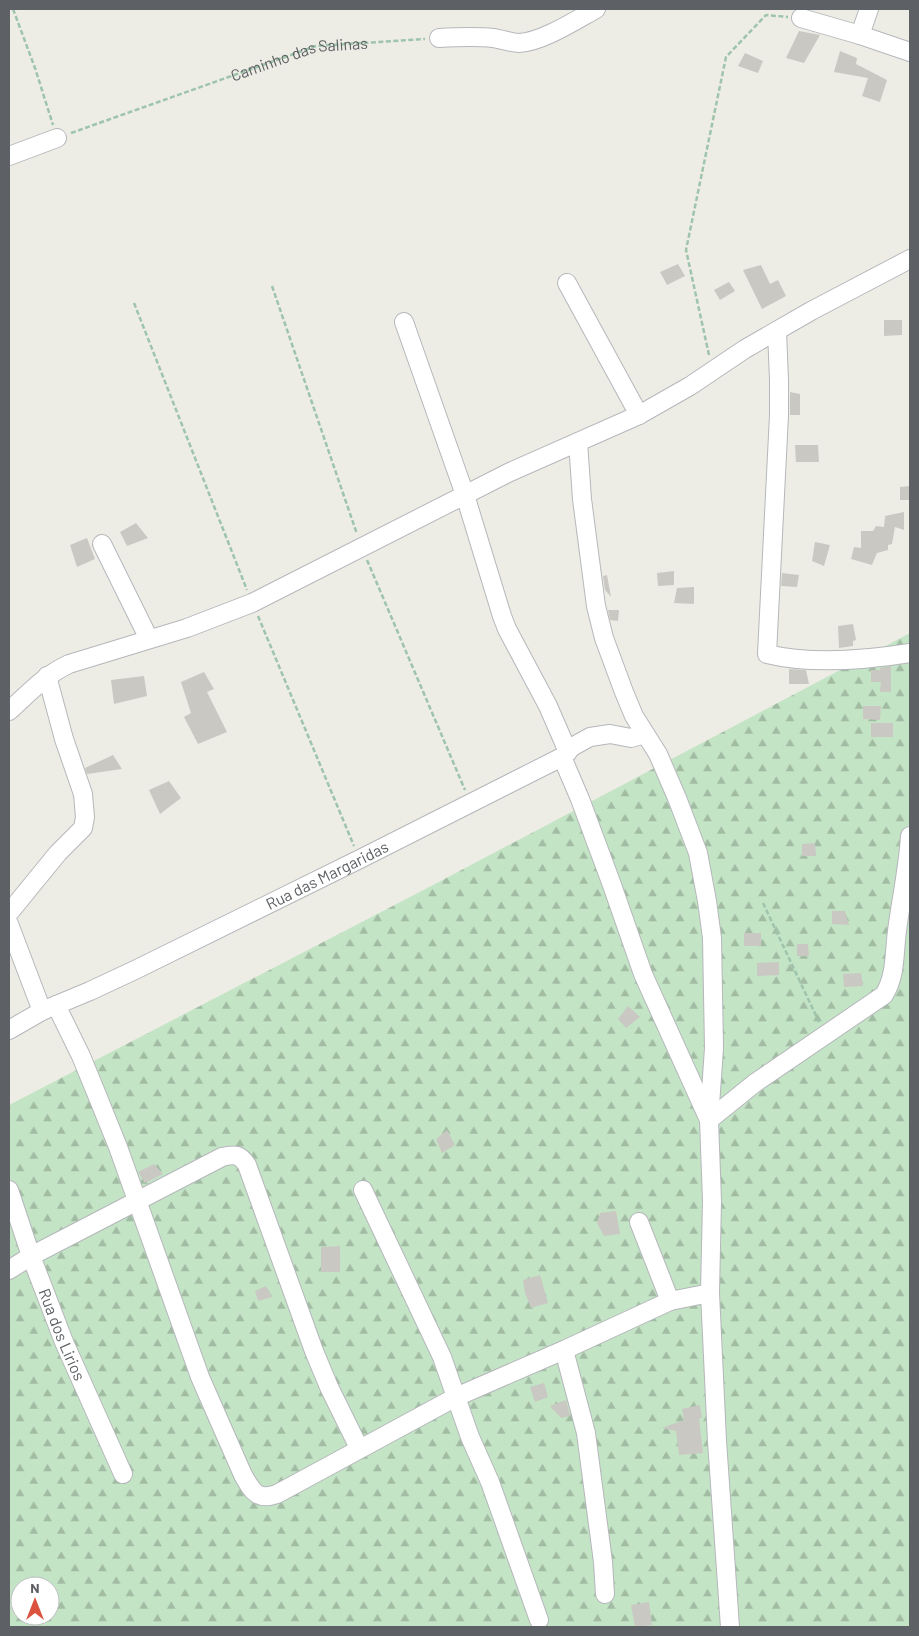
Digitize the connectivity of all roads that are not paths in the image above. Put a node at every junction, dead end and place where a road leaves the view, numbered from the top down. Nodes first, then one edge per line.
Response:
1 (596, 9) edge
2 (870, 9) edge
3 (801, 18) road end
4 (860, 35) junction
5 (439, 38) road end
6 (910, 52) edge
7 (56, 138) road end
8 (9, 156) edge
9 (910, 259) edge
10 (568, 283) dead end
11 (404, 322) dead end
12 (777, 331) junction
13 (639, 416) junction
14 (578, 442) junction
15 (466, 495) junction
16 (102, 544) dead end
17 (149, 640) junction
18 (910, 653) edge
19 (47, 676) junction
20 (9, 711) edge
21 (645, 734) junction
22 (565, 754) junction
23 (910, 836) edge
24 (9, 913) edge
25 (9, 924) edge
26 (49, 1008) junction
27 (9, 1030) edge
28 (709, 1120) junction
29 (9, 1190) edge
30 (363, 1190) dead end
31 (137, 1201) junction
32 (640, 1222) dead end
33 (30, 1256) junction
34 (9, 1270) edge
35 (710, 1293) junction
36 (670, 1301) junction
37 (564, 1350) junction
38 (456, 1397) junction
39 (359, 1448) junction
40 (123, 1474) dead end
41 (605, 1594) dead end
42 (539, 1620) dead end
43 (730, 1627) edge

1 - 5 street
2 - 4 street
3 - 4 street
4 - 6 street
7 - 8 street
9 - 12 street
10 - 13 street
11 - 15 street
12 - 13 street
12 - 18 street
13 - 14 street
14 - 15 street
14 - 21 street
15 - 17 street
15 - 22 street
16 - 17 street
17 - 19 street
19 - 20 street
19 - 24 street
21 - 22 street, Rua das Margaridas
21 - 28 street
22 - 26 street, Rua das Margaridas
22 - 28 street
23 - 28 street
25 - 26 street
26 - 27 street, Rua das Margaridas
26 - 31 street
28 - 35 street
29 - 33 street, Rua dos Lirios
30 - 38 street
31 - 33 street
31 - 39 street
31 - 39 street
32 - 36 street
33 - 34 street
33 - 40 street, Rua dos Lirios
35 - 36 street
35 - 43 street
36 - 37 street
37 - 38 street
37 - 41 street
38 - 39 street
38 - 42 street

